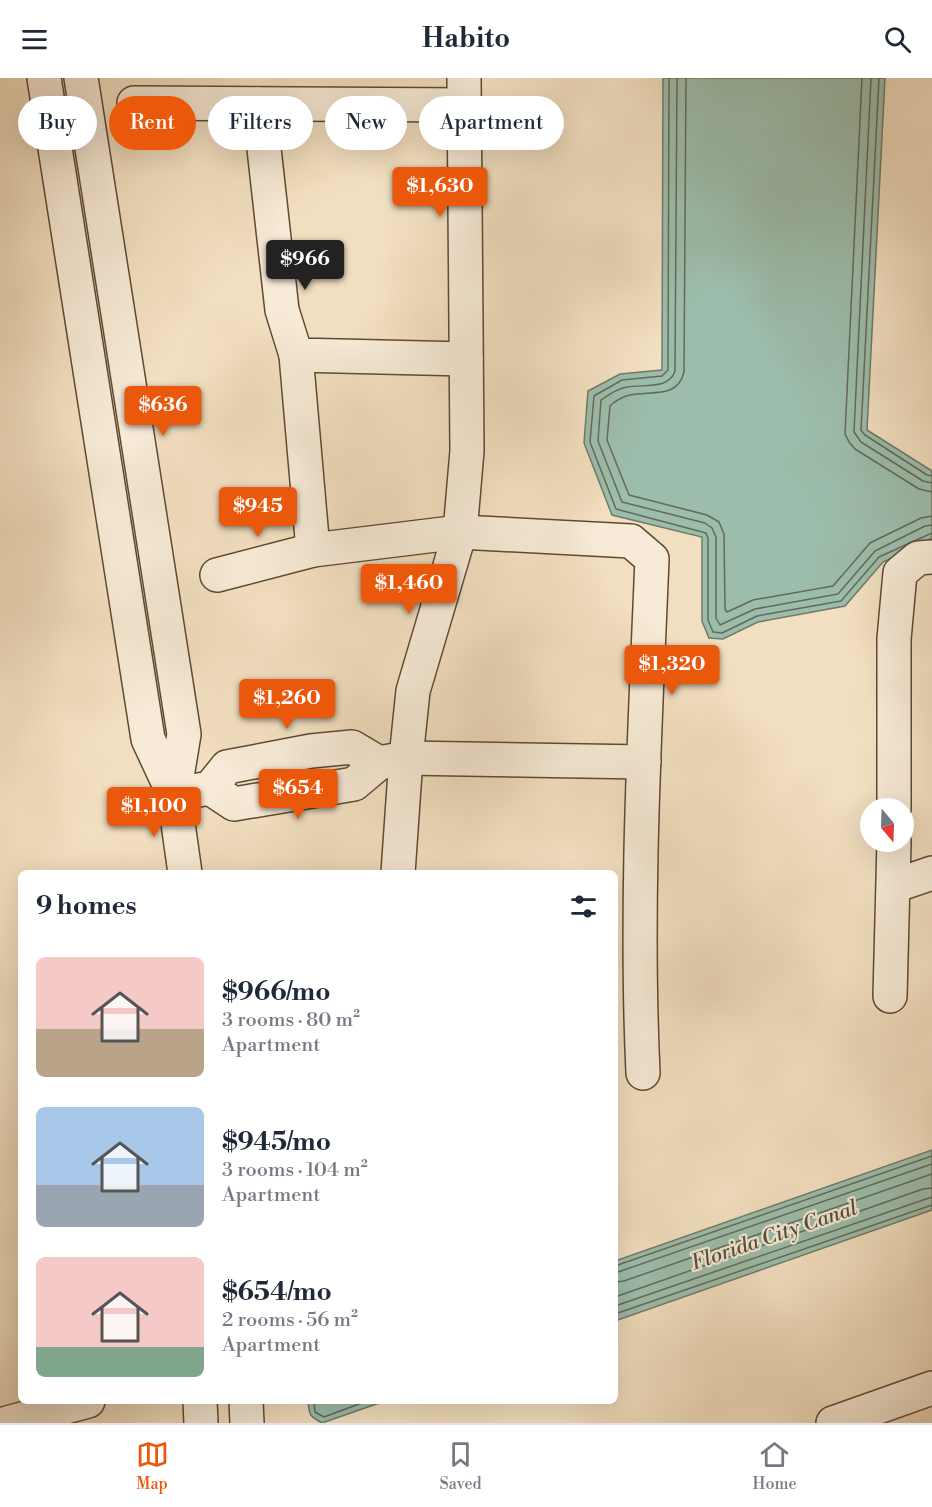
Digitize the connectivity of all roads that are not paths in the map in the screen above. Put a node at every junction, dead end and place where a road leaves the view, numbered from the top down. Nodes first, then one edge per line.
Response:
1 (44, 78) edge
2 (81, 78) edge
3 (465, 91) edge
4 (313, 101) edge
5 (264, 150) edge
6 (296, 355) junction
7 (466, 359) junction
8 (460, 532) junction
9 (313, 550) junction
10 (932, 557) edge
11 (217, 575) dead end
12 (311, 751) junction
13 (392, 760) junction
14 (644, 762) junction
15 (210, 788) junction
16 (316, 791) junction
17 (174, 795) junction
18 (894, 798) edge
19 (894, 852) edge
20 (185, 870) edge
21 (398, 870) edge
22 (932, 873) edge
23 (894, 886) junction
24 (890, 996) dead end
25 (627, 1003) edge
26 (643, 1072) dead end
27 (932, 1388) edge
28 (77, 1404) edge
29 (200, 1404) edge
30 (246, 1404) edge
31 (849, 1420) edge
32 (7, 1423) edge
33 (201, 1423) edge
34 (247, 1423) edge

1 - 17 street
2 - 17 street
3 - 4 street
3 - 7 street
5 - 6 street
6 - 7 street
6 - 9 street
7 - 8 street
8 - 9 street
8 - 13 street
8 - 14 street
9 - 11 street
10 - 18 street
12 - 13 street
12 - 15 street
12 - 16 street
13 - 14 street
13 - 16 street
13 - 21 street
14 - 25 street
15 - 16 street
15 - 17 street
17 - 20 street
19 - 23 street
22 - 23 street
23 - 24 street
25 - 26 street
27 - 31 street
28 - 32 street
29 - 33 street
30 - 34 street

